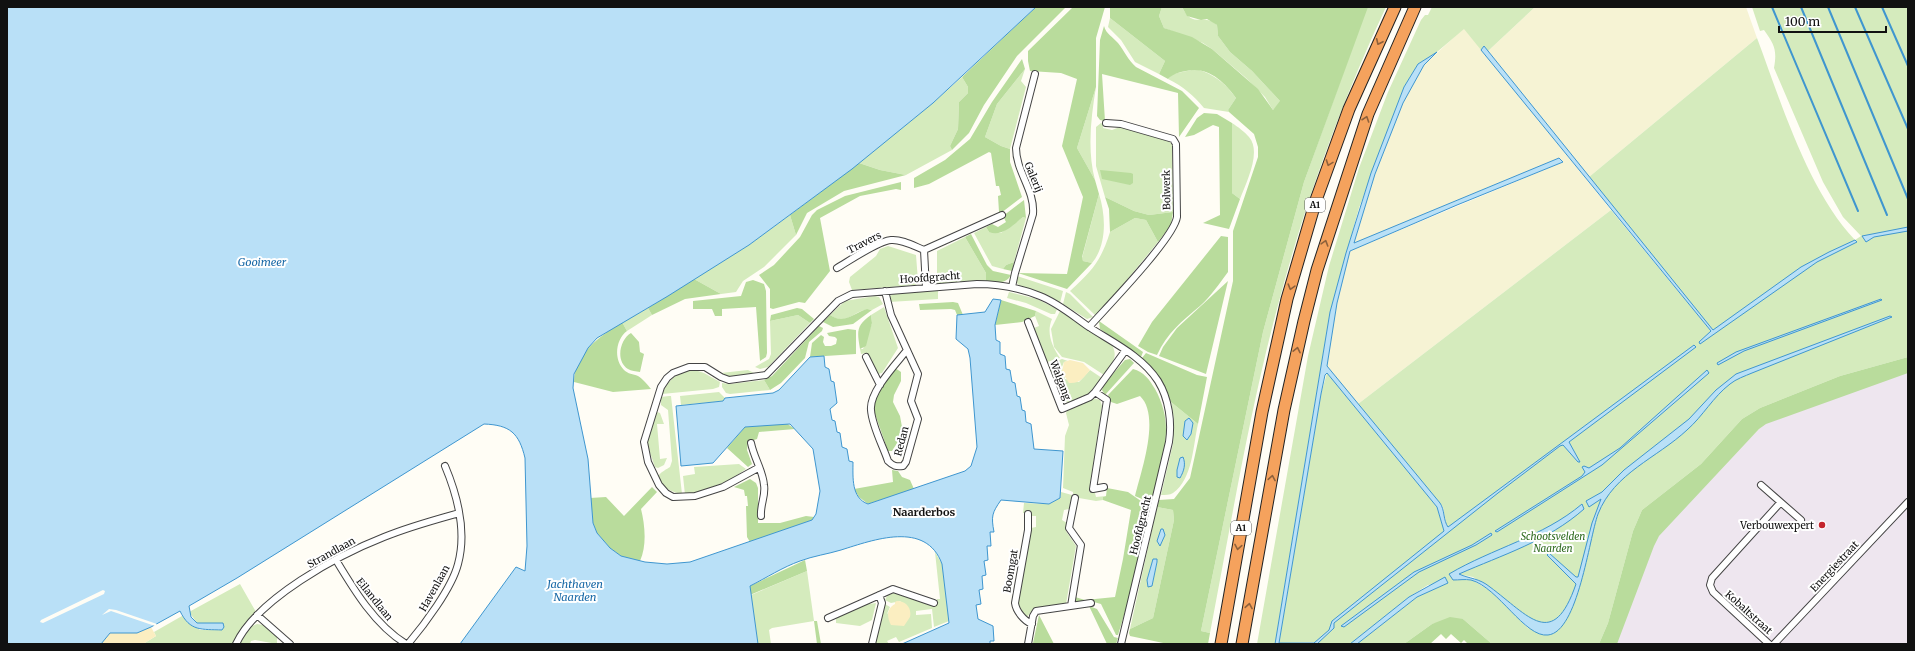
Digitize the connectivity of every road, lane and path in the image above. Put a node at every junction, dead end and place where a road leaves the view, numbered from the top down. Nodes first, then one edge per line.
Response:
1 (1395, 7) edge
2 (1415, 7) edge
3 (1036, 74) dead end
4 (1106, 123) dead end
5 (1002, 215) dead end
6 (924, 250) junction
7 (837, 268) dead end
8 (1012, 287) junction
9 (926, 288) junction
10 (885, 291) junction
11 (1028, 322) dead end
12 (1089, 327) junction
13 (907, 350) junction
14 (1125, 351) junction
15 (866, 357) dead end
16 (880, 385) junction
17 (1095, 392) junction
18 (751, 443) dead end
19 (445, 466) dead end
20 (758, 468) junction
21 (1761, 485) dead end
22 (1104, 487) dead end
23 (1075, 498) dead end
24 (1908, 502) edge
25 (1780, 503) junction
26 (459, 512) junction
27 (1028, 514) dead end
28 (761, 516) dead end
29 (1801, 520) dead end
30 (336, 560) junction
31 (879, 595) junction
32 (934, 603) dead end
33 (1091, 603) dead end
34 (1071, 606) junction
35 (257, 615) junction
36 (828, 618) dead end
37 (1032, 624) junction
38 (236, 644) edge
39 (290, 644) edge
40 (407, 644) edge
41 (872, 644) edge
42 (1028, 644) edge
43 (1121, 644) edge
44 (1221, 644) edge
45 (1242, 644) edge
46 (1769, 644) edge
47 (1774, 644) edge

1 -> 44 highway, A1
45 -> 2 highway, A1
3 - 8 street, Galerij
4 - 12 street, Bolwerk
5 - 6 street
6 - 7 street, Travers
6 - 9 street
8 - 9 street, Hoofdgracht
8 - 12 street, Hoofdgracht
9 - 10 street, Hoofdgracht
10 - 13 street, Redan
10 - 20 street, Hoofdgracht
11 - 17 street, Walgang
12 - 14 street, Hoofdgracht
13 - 16 street, Redan
13 - 16 street, Redan
14 - 17 street, Walgang
14 - 43 street, Hoofdgracht
15 - 16 street
17 - 22 street
18 - 20 street
19 - 26 street, Havenlaan
20 - 28 street
21 - 25 street
23 - 34 street
24 - 47 street, Energiestraat
25 - 29 street
25 - 46 street, Kobaltstraat
26 - 30 street, Strandlaan
26 - 40 street, Havenlaan
27 - 37 street, Boomgat
30 - 35 street, Strandlaan
30 - 40 street, Eilandlaan
31 - 32 street
31 - 36 street
31 - 41 street
33 - 34 street
34 - 37 street
35 - 38 street, Strandlaan
35 - 39 street
37 - 42 street

